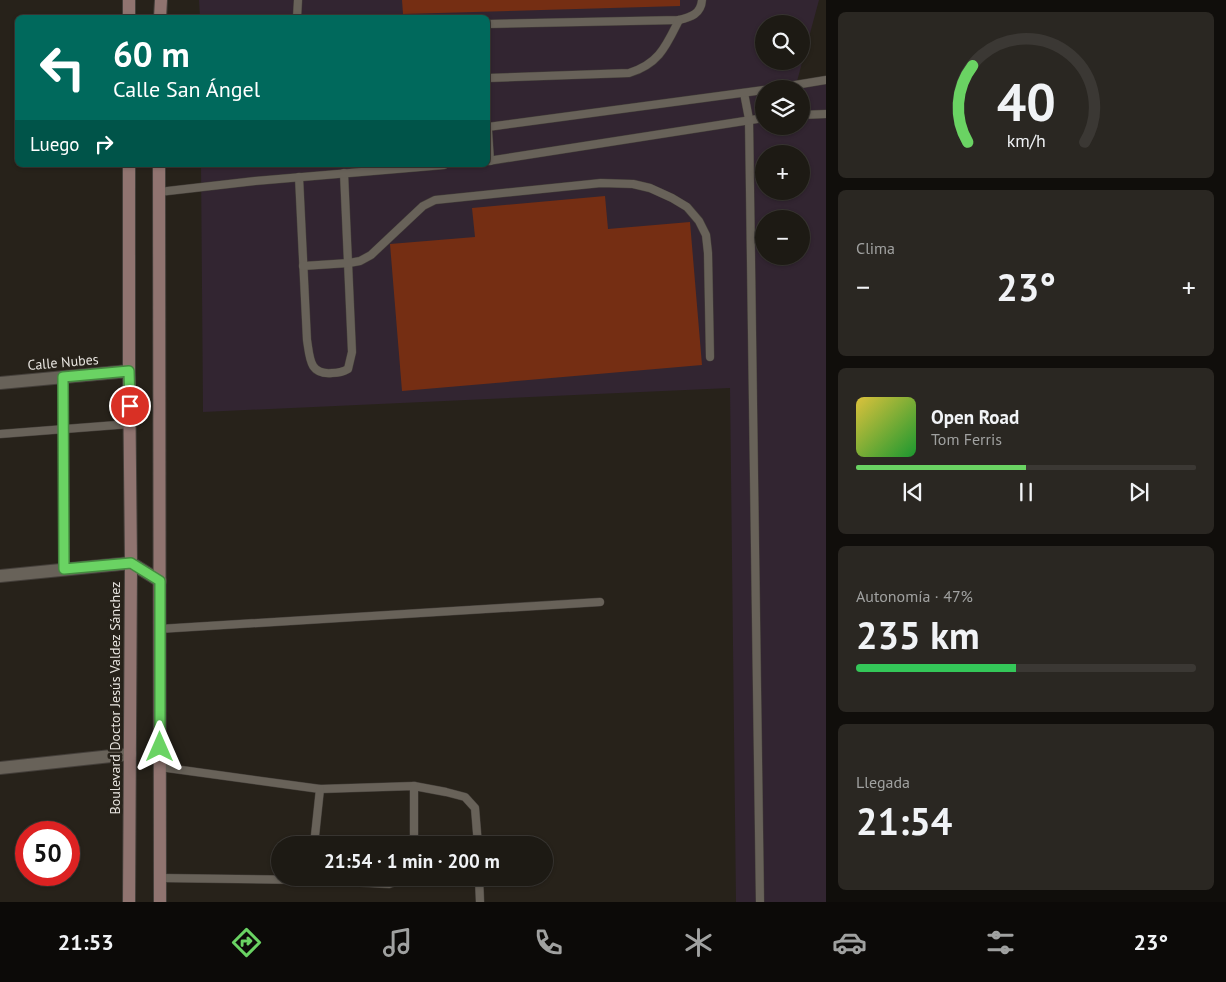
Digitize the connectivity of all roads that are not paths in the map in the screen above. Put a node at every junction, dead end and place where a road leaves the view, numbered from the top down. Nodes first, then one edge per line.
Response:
1 (129, 0) edge
2 (160, 0) edge
3 (298, 0) edge
4 (702, 0) edge
5 (129, 15) edge
6 (160, 15) edge
7 (297, 15) edge
8 (679, 20) junction
9 (490, 24) edge
10 (490, 78) edge
11 (826, 80) edge
12 (810, 83) edge
13 (755, 91) edge
14 (744, 93) junction
15 (826, 114) edge
16 (810, 115) edge
17 (755, 119) edge
18 (749, 120) junction
19 (490, 128) edge
20 (490, 161) edge
21 (129, 167) edge
22 (159, 167) edge
23 (419, 167) edge
24 (344, 173) junction
25 (299, 177) junction
26 (158, 192) junction
27 (349, 263) junction
28 (303, 266) junction
29 (710, 357) dead end
30 (129, 371) junction
31 (63, 377) junction
32 (0, 383) edge
33 (130, 424) junction
34 (64, 430) junction
35 (0, 434) edge
36 (131, 563) junction
37 (64, 569) junction
38 (0, 576) edge
39 (160, 581) junction
40 (600, 602) dead end
41 (160, 629) junction
42 (130, 754) junction
43 (160, 767) junction
44 (0, 768) edge
45 (414, 786) junction
46 (320, 789) junction
47 (315, 836) edge
48 (414, 836) edge
49 (477, 836) edge
50 (160, 878) junction
51 (271, 879) edge
52 (479, 886) edge
53 (129, 902) edge
54 (160, 902) edge
55 (480, 902) edge
56 (760, 902) edge

1 - 5 main road
2 - 6 main road
3 - 7 lane
4 - 8 lane
8 - 9 lane
8 - 10 lane
11 - 12 lane
13 - 14 lane
14 - 18 lane
14 - 19 lane
15 - 16 lane
17 - 18 lane
18 - 20 lane
18 - 56 lane
21 - 30 main road, Boulevard Doctor Jesús Valdez Sánchez
22 - 26 main road
23 - 24 lane
24 - 25 lane
24 - 27 lane
25 - 26 lane
25 - 28 lane
26 - 39 main road
27 - 28 lane
27 - 28 lane
27 - 29 lane
30 - 31 street, Calle Nubes
30 - 33 main road, Boulevard Doctor Jesús Valdez Sánchez
31 - 32 street, Calle Nubes
31 - 34 lane
33 - 34 lane
33 - 36 main road, Boulevard Doctor Jesús Valdez Sánchez
34 - 35 lane
34 - 37 lane
36 - 37 street
36 - 39 street
36 - 42 main road, Boulevard Doctor Jesús Valdez Sánchez
37 - 38 street
39 - 41 main road
40 - 41 lane
41 - 43 main road
42 - 44 street
42 - 53 main road, Boulevard Doctor Jesús Valdez Sánchez
43 - 46 lane
43 - 50 main road
45 - 46 lane
45 - 48 lane
45 - 49 lane
46 - 47 lane
50 - 51 lane
50 - 54 main road
52 - 55 lane

